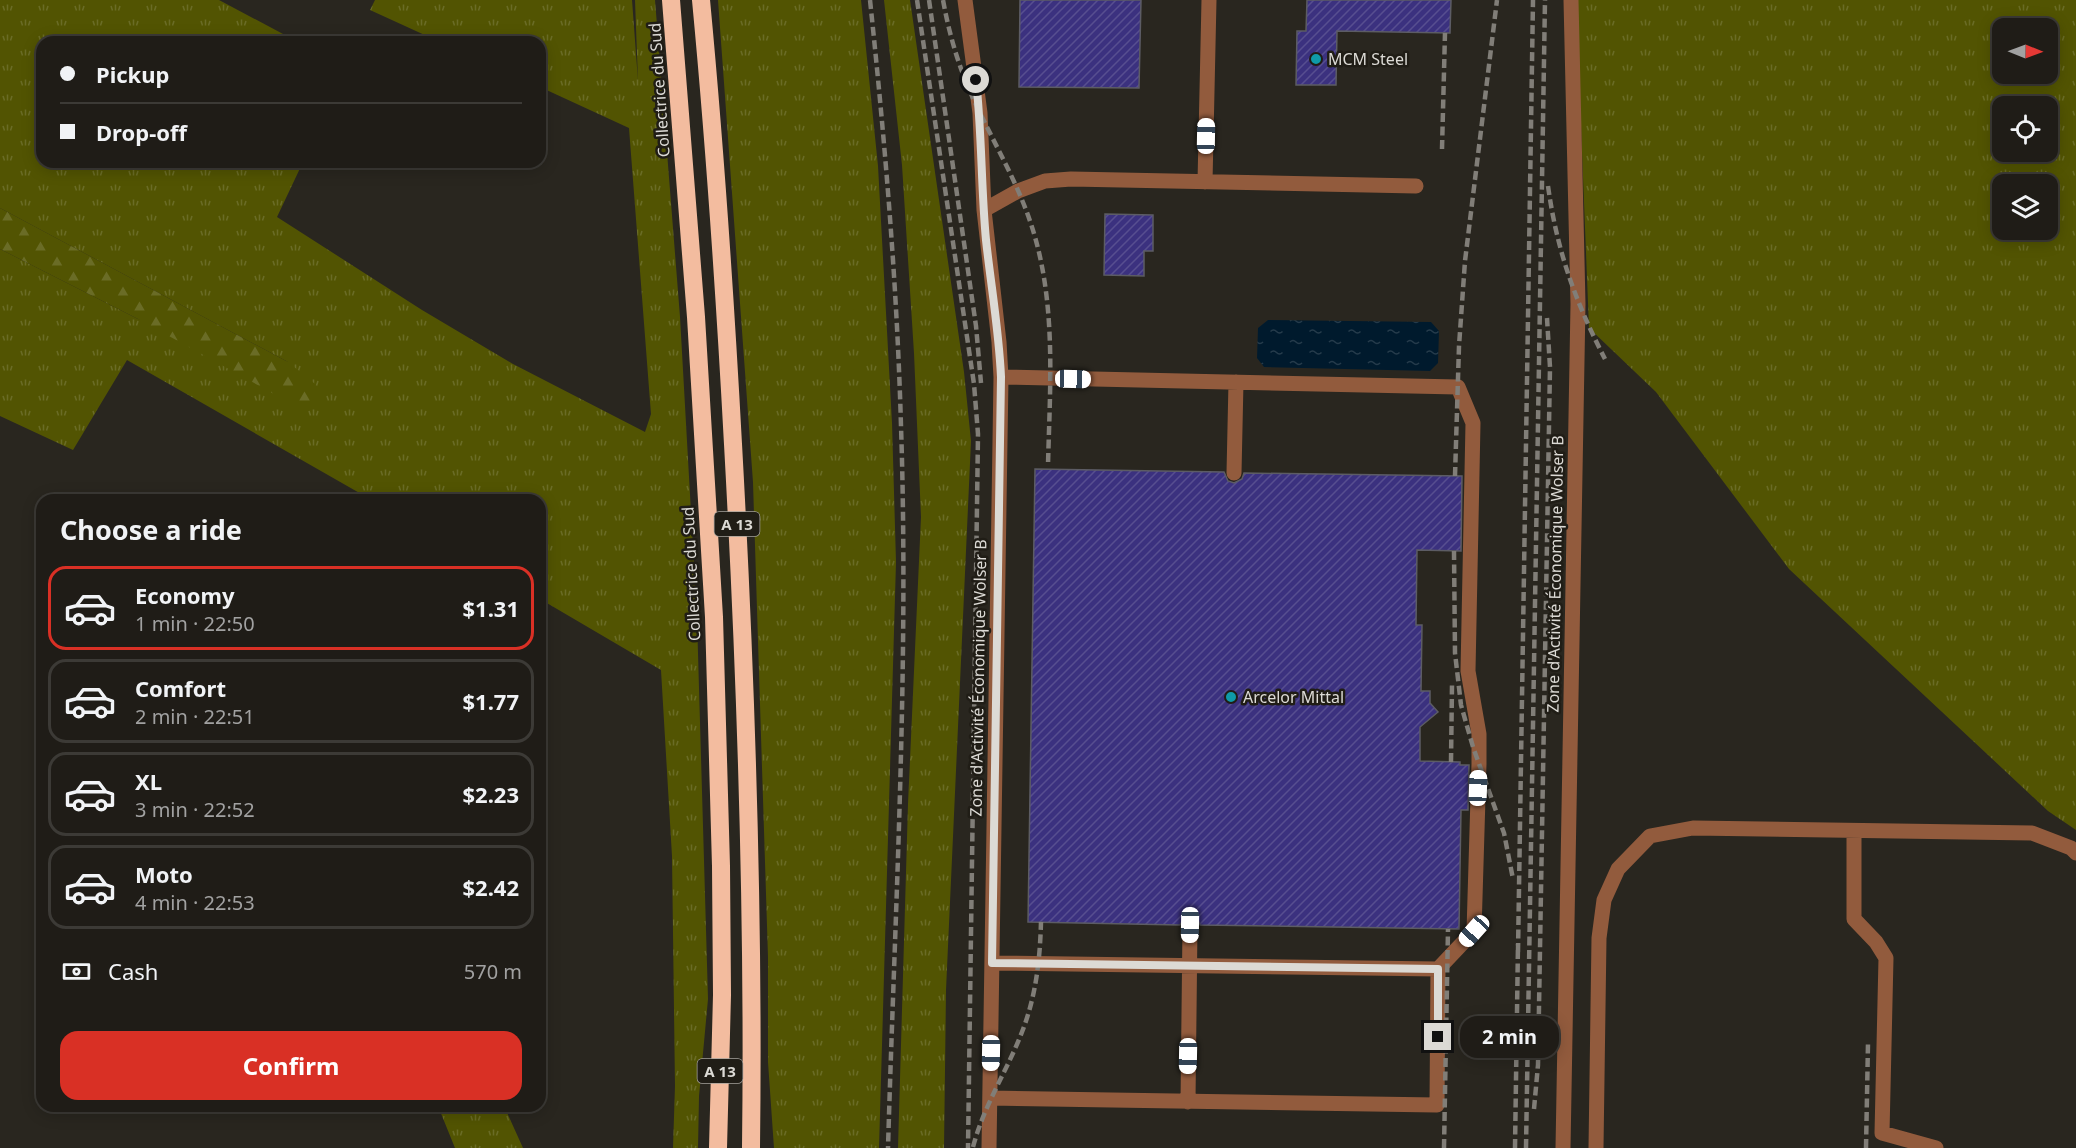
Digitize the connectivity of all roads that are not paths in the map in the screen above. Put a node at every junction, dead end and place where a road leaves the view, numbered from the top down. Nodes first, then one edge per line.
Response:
1 (671, 0) edge
2 (701, 0) edge
3 (965, 0) edge
4 (1209, 0) edge
5 (1571, 0) edge
6 (1205, 182) junction
7 (1416, 186) dead end
8 (984, 210) junction
9 (1001, 377) junction
10 (1236, 382) junction
11 (1234, 473) dead end
12 (1854, 831) junction
13 (2076, 853) edge
14 (1190, 925) dead end
15 (992, 963) junction
16 (1190, 966) junction
17 (1438, 969) junction
18 (990, 1098) junction
19 (1188, 1102) junction
20 (718, 1148) edge
21 (751, 1148) edge
22 (989, 1148) edge
23 (1563, 1148) edge
24 (1596, 1148) edge
25 (1936, 1148) edge

1 - 20 highway, Collectrice du Sud / A 13
2 - 21 highway, A 13
3 - 8 street, Zone d'Activité Économique Wolser B
4 - 6 street
5 - 23 street, Zone d'Activité Économique Wolser B
6 - 7 street
6 - 8 street
8 - 9 street, Zone d'Activité Économique Wolser B
9 - 10 street
9 - 15 street, Zone d'Activité Économique Wolser B
10 - 11 street
10 - 17 street
12 - 13 street
12 - 24 street
12 - 25 street
14 - 16 street
15 - 16 street
15 - 18 street, Zone d'Activité Économique Wolser B
16 - 17 street
16 - 19 street
17 - 19 street
18 - 19 street
18 - 22 street, Zone d'Activité Économique Wolser B

